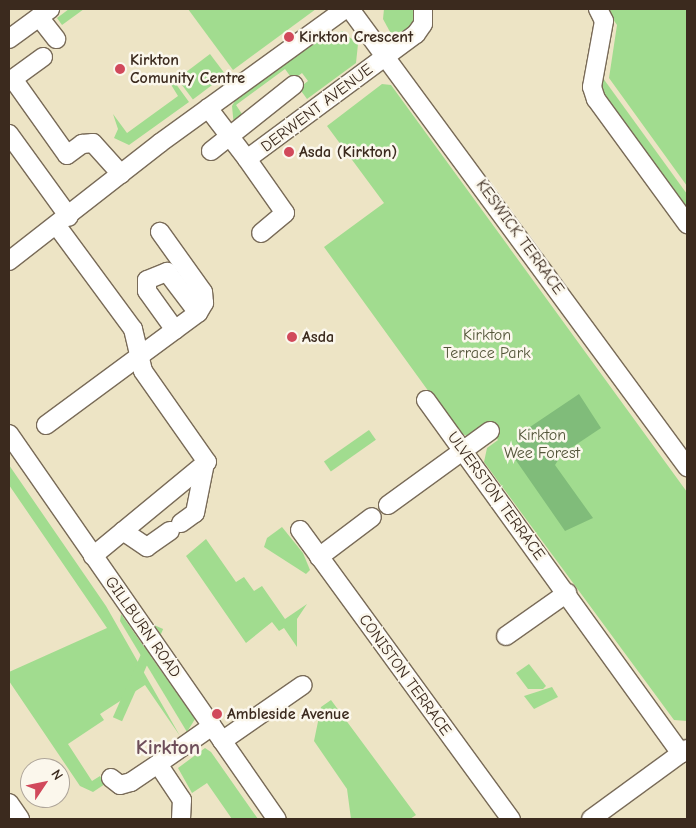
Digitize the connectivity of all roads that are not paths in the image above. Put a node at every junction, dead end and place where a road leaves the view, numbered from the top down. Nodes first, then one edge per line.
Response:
1 (345, 9) edge
2 (350, 9) edge
3 (423, 9) edge
4 (598, 9) edge
5 (44, 13) edge
6 (9, 39) edge
7 (56, 39) dead end
8 (43, 56) dead end
9 (386, 56) junction
10 (294, 85) dead end
11 (208, 108) junction
12 (9, 134) edge
13 (231, 139) junction
14 (211, 151) dead end
15 (248, 159) junction
16 (121, 174) junction
17 (63, 221) junction
18 (687, 224) edge
19 (160, 232) dead end
20 (261, 233) dead end
21 (9, 261) edge
22 (198, 313) junction
23 (175, 330) junction
24 (140, 356) junction
25 (426, 400) dead end
26 (46, 425) dead end
27 (490, 432) dead end
28 (9, 434) edge
29 (463, 451) junction
30 (687, 467) edge
31 (204, 468) junction
32 (388, 505) dead end
33 (372, 517) dead end
34 (300, 530) dead end
35 (123, 531) junction
36 (93, 556) junction
37 (319, 556) junction
38 (567, 593) junction
39 (506, 636) dead end
40 (303, 685) dead end
41 (212, 726) junction
42 (222, 741) junction
43 (684, 752) edge
44 (158, 764) junction
45 (111, 778) dead end
46 (9, 804) edge
47 (601, 816) edge
48 (20, 819) edge
49 (181, 819) edge
50 (277, 819) edge
51 (511, 819) edge

1 - 11 street
2 - 9 street, KESWICK TERRACE
3 - 9 street, DERWENT AVENUE
4 - 18 street
5 - 6 street
5 - 7 street
8 - 16 street
9 - 15 street, DERWENT AVENUE
9 - 30 street, KESWICK TERRACE
10 - 13 street
11 - 13 street, DERWENT AVENUE
11 - 16 street
12 - 17 street
13 - 14 street
13 - 15 street, DERWENT AVENUE
15 - 20 street
16 - 17 street
17 - 21 street
17 - 24 street
19 - 22 street
22 - 23 street
22 - 23 street
23 - 24 street
24 - 26 street
24 - 31 street
25 - 29 street, ULVERSTON TERRACE
27 - 29 street
28 - 36 street, GILLBURN ROAD
29 - 32 street
29 - 38 street, ULVERSTON TERRACE
31 - 35 street
31 - 35 street
33 - 37 street
34 - 37 street, CONISTON TERRACE
35 - 36 street
36 - 41 street, GILLBURN ROAD
37 - 51 street, CONISTON TERRACE
38 - 39 street
38 - 43 street, ULVERSTON TERRACE
40 - 42 street
41 - 42 street, GILLBURN ROAD
41 - 44 street
42 - 50 street, GILLBURN ROAD
43 - 47 street
44 - 45 street
44 - 49 street
46 - 48 street

